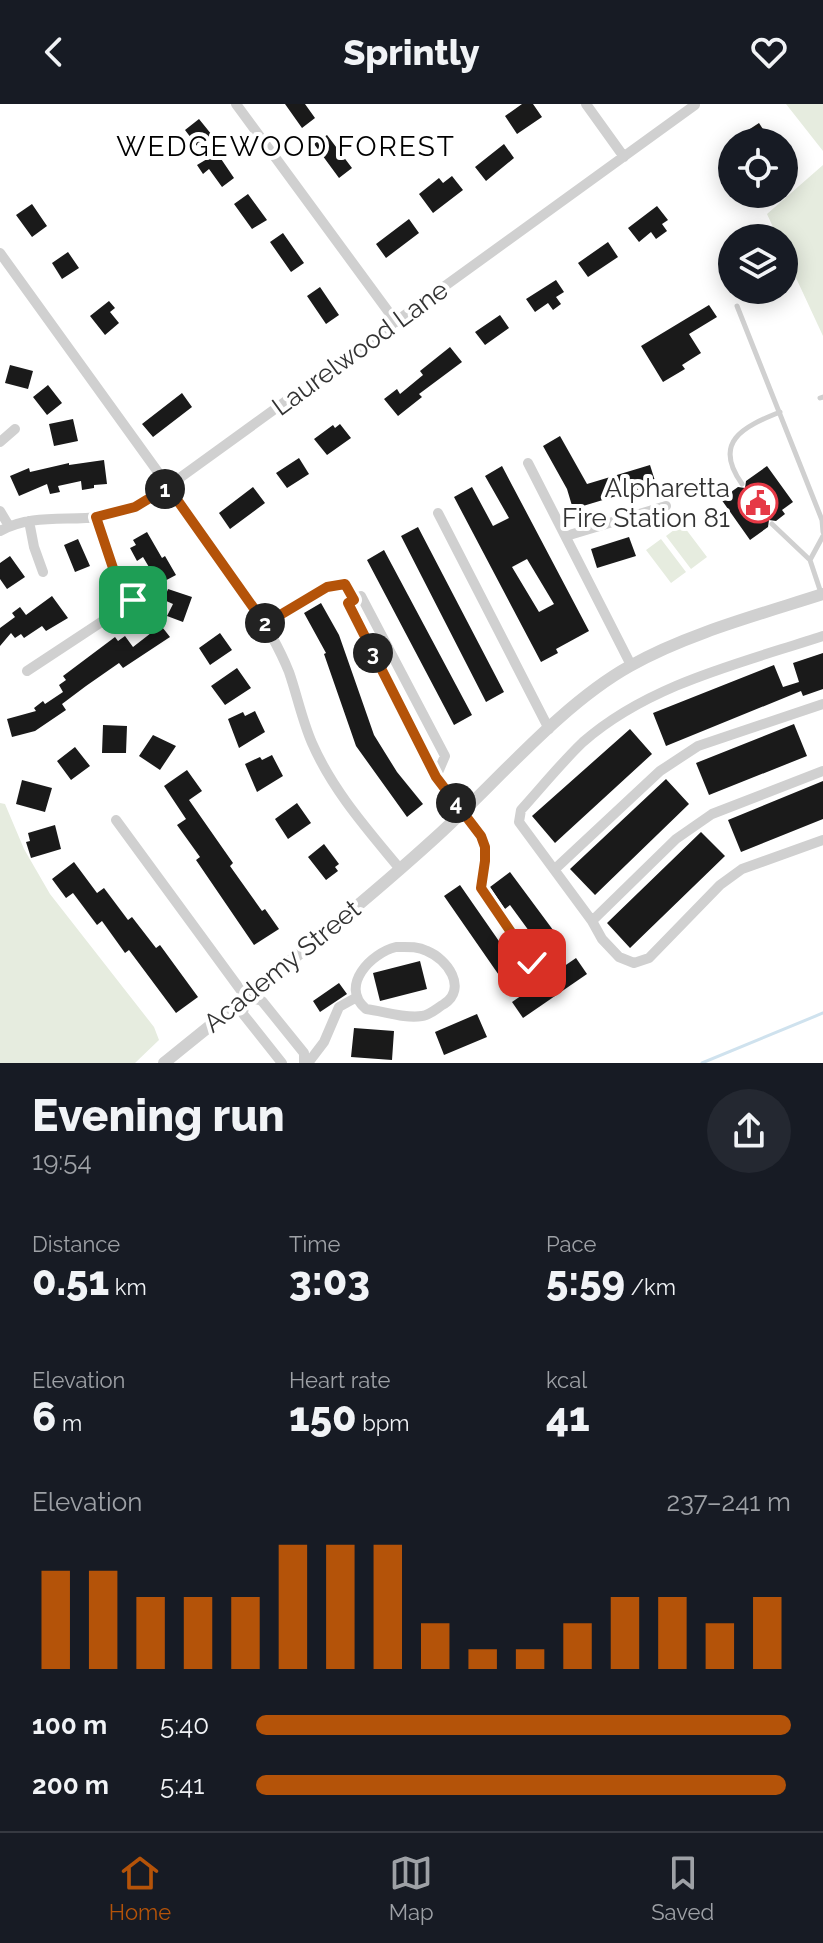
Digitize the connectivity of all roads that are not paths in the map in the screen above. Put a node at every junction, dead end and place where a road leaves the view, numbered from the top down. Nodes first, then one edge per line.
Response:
1 (236, 104) edge
2 (586, 104) edge
3 (695, 105) edge
4 (624, 157) junction
5 (0, 253) edge
6 (737, 306) dead end
7 (396, 322) junction
8 (780, 412) junction
9 (15, 429) dead end
10 (0, 442) edge
11 (528, 463) dead end
12 (742, 484) dead end
13 (168, 487) junction
14 (666, 506) dead end
15 (0, 511) edge
16 (438, 513) dead end
17 (96, 517) junction
18 (29, 521) junction
19 (772, 524) dead end
20 (5, 529) edge
21 (823, 534) edge
22 (566, 536) junction
23 (810, 560) junction
24 (43, 572) dead end
25 (822, 594) edge
26 (354, 600) junction
27 (265, 624) junction
28 (823, 636) edge
29 (631, 665) junction
30 (27, 671) dead end
31 (823, 704) edge
32 (549, 729) junction
33 (823, 771) edge
34 (436, 777) junction
35 (463, 813) junction
36 (116, 820) dead end
37 (823, 840) edge
38 (400, 869) junction
39 (555, 869) junction
40 (592, 921) junction
41 (538, 972) dead end
42 (245, 996) junction
43 (357, 997) junction
44 (164, 1063) edge
45 (282, 1063) edge
46 (306, 1063) edge

1 - 7 street
2 - 4 street
3 - 4 street, Laurelwood Lane
4 - 7 street, Laurelwood Lane
5 - 13 street
6 - 8 lane
7 - 13 street, Laurelwood Lane
8 - 12 lane
8 - 21 lane
9 - 10 street
11 - 22 street
13 - 17 street, Laurelwood Lane
13 - 27 street
14 - 22 street
15 - 20 street
16 - 32 street
17 - 18 street, Laurelwood Lane
17 - 30 street
18 - 20 street, Laurelwood Lane
18 - 24 street
19 - 23 lane
21 - 23 lane
22 - 29 street
23 - 25 lane
25 - 29 street, Academy Street
26 - 27 street
26 - 34 street
26 - 34 street
27 - 38 street
28 - 39 street
29 - 32 street, Academy Street
31 - 39 street
32 - 35 street, Academy Street
33 - 40 street
34 - 35 street
35 - 38 street, Academy Street
35 - 41 street
36 - 42 street
37 - 40 street
38 - 42 street, Academy Street
39 - 40 street
42 - 44 street, Academy Street
42 - 45 street
42 - 46 street
43 - 43 street
43 - 46 street

